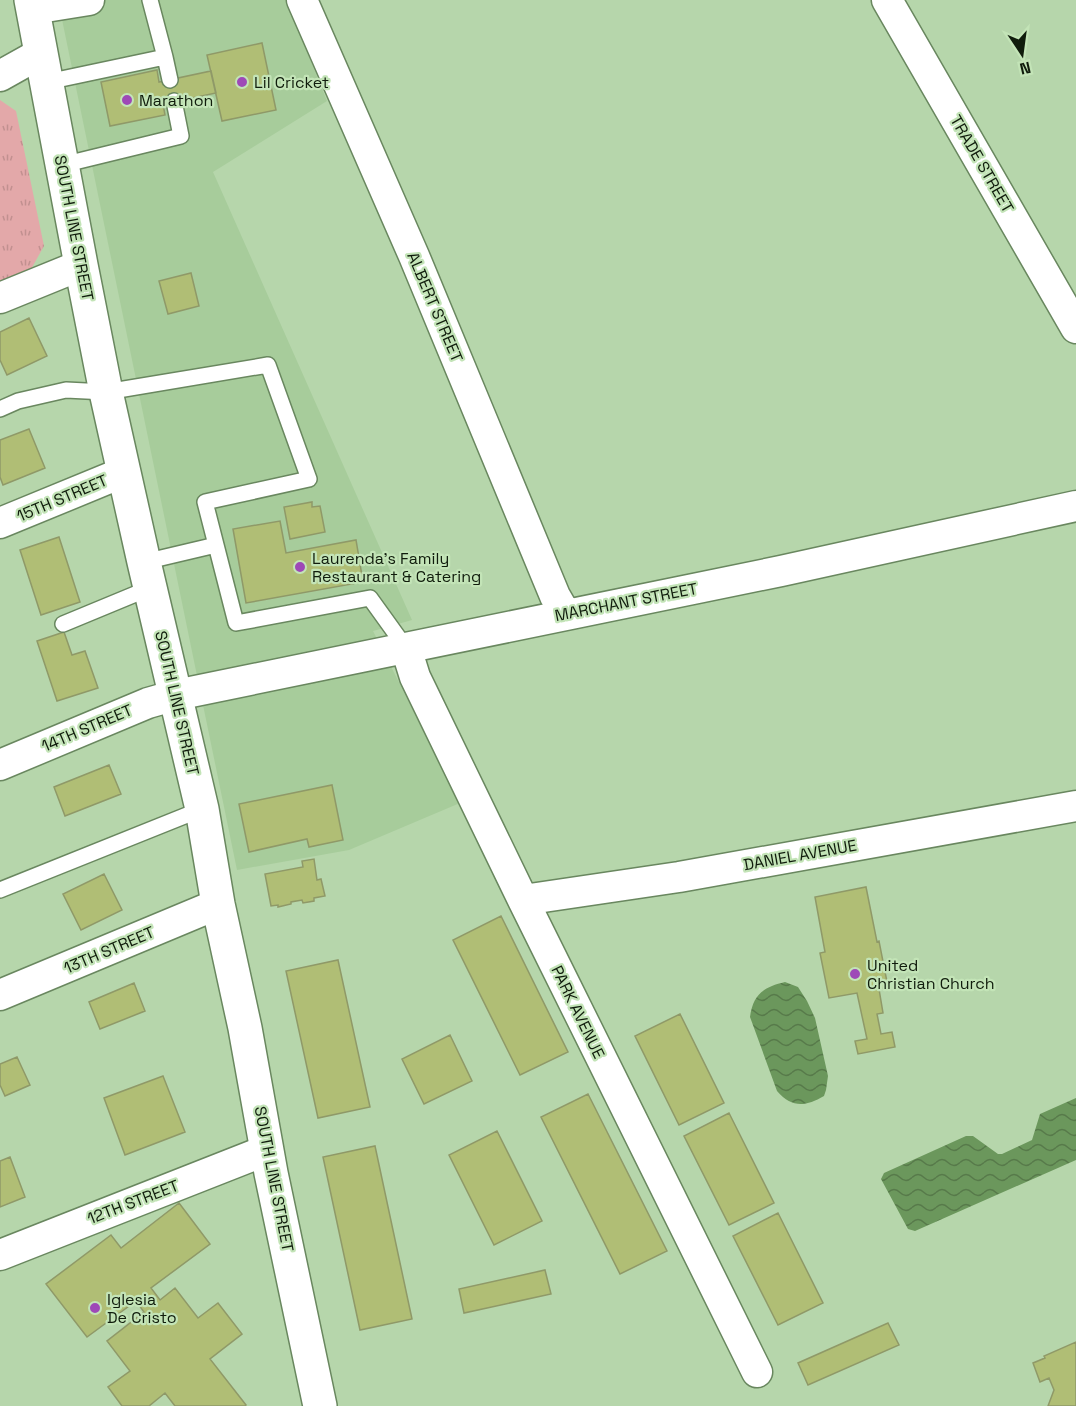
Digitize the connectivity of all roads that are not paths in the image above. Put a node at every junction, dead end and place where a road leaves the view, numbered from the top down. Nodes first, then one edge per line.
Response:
1 (89, 0) edge
2 (150, 0) edge
3 (302, 0) edge
4 (887, 0) edge
5 (32, 4) edge
6 (165, 57) junction
7 (44, 68) junction
8 (0, 76) edge
9 (170, 80) dead end
10 (174, 101) dead end
11 (62, 165) junction
12 (81, 265) junction
13 (0, 298) edge
14 (1076, 328) edge
15 (106, 392) junction
16 (0, 409) edge
17 (124, 472) junction
18 (1076, 506) edge
19 (0, 524) edge
20 (216, 545) junction
21 (147, 575) junction
22 (566, 615) junction
23 (63, 624) dead end
24 (406, 648) junction
25 (176, 695) junction
26 (0, 765) edge
27 (1076, 806) edge
28 (202, 809) junction
29 (0, 890) edge
30 (523, 900) junction
31 (218, 904) junction
32 (0, 995) edge
33 (267, 1150) junction
34 (0, 1255) edge
35 (757, 1372) dead end
36 (320, 1406) edge

1 - 5 street
2 - 6 lane
3 - 22 street, ALBERT STREET
4 - 14 street, TRADE STREET
5 - 7 main road, SOUTH LINE STREET
6 - 7 lane
6 - 9 lane
7 - 8 street
7 - 11 main road, SOUTH LINE STREET
10 - 11 lane
11 - 12 main road, SOUTH LINE STREET
12 - 13 street
12 - 15 main road, SOUTH LINE STREET
15 - 16 lane
15 - 17 main road, SOUTH LINE STREET
15 - 20 lane
17 - 19 street, 15TH STREET
17 - 21 main road, SOUTH LINE STREET
18 - 22 street, MARCHANT STREET
20 - 21 lane
20 - 24 lane
21 - 23 lane
21 - 25 main road, SOUTH LINE STREET
22 - 24 street, MARCHANT STREET
24 - 25 street, MARCHANT STREET
24 - 30 street, PARK AVENUE
25 - 26 street, 14TH STREET
25 - 28 main road, SOUTH LINE STREET
27 - 30 street, DANIEL AVENUE
28 - 29 lane
28 - 31 main road, SOUTH LINE STREET
30 - 35 street, PARK AVENUE
31 - 32 street, 13TH STREET
31 - 33 main road, SOUTH LINE STREET
33 - 34 street, 12TH STREET
33 - 36 main road, SOUTH LINE STREET

